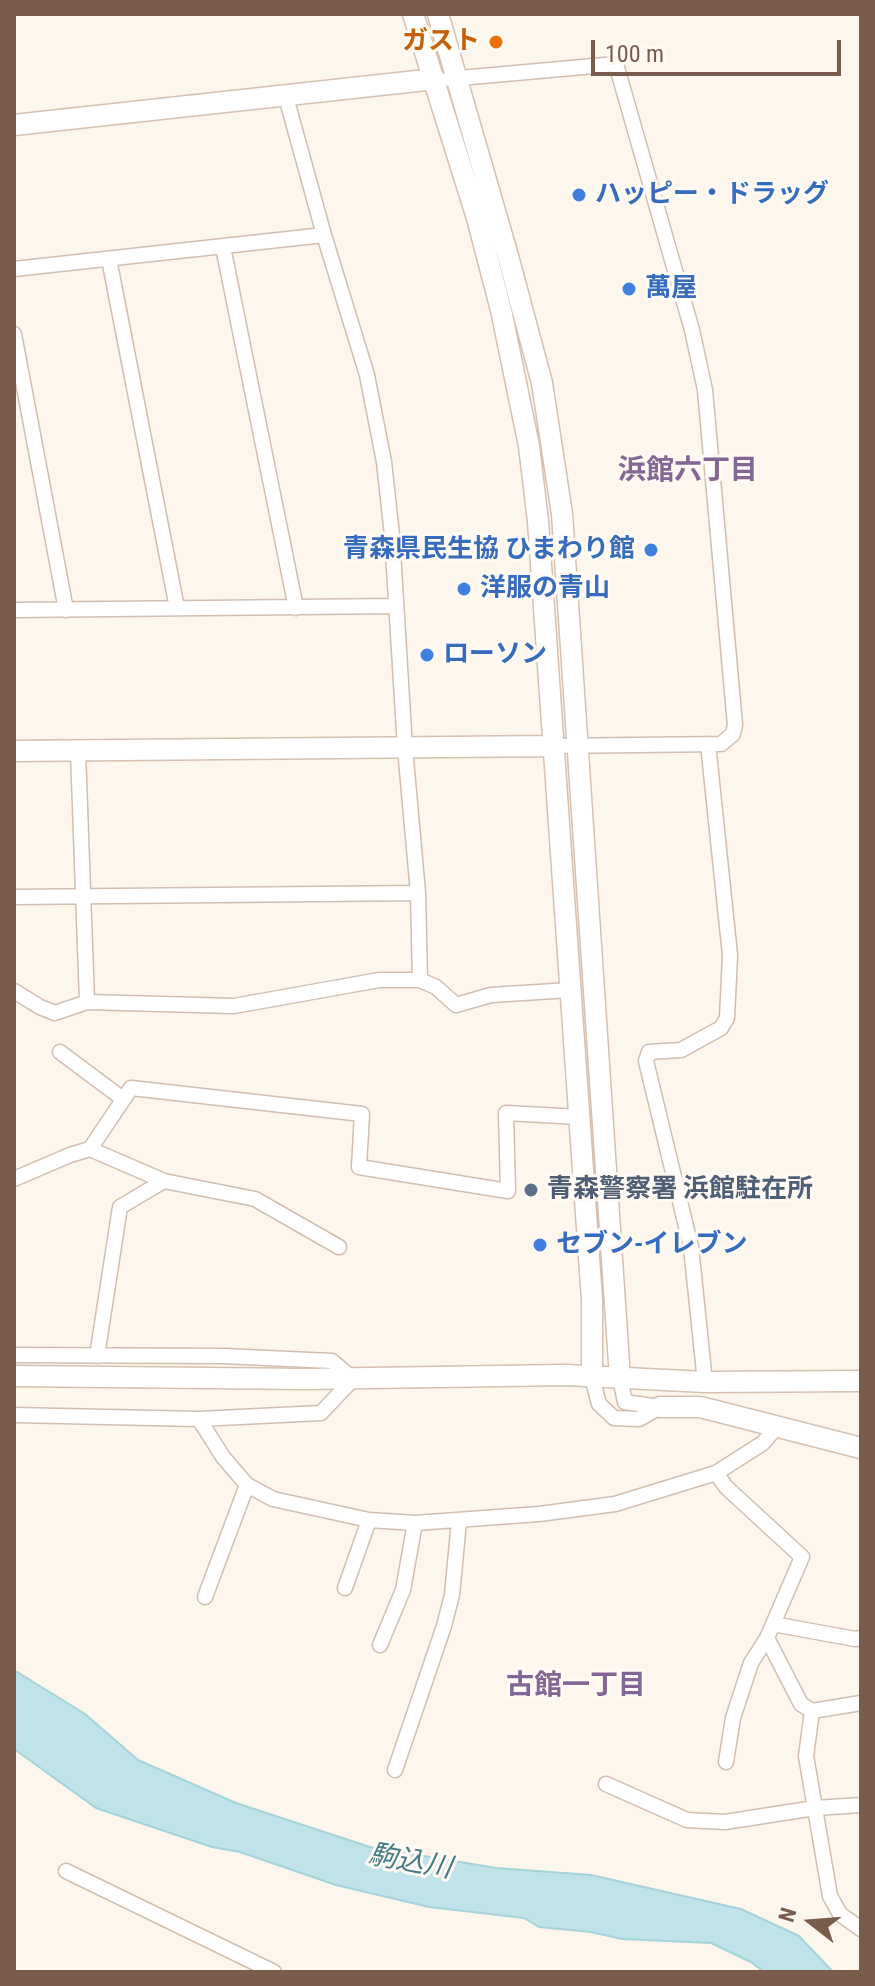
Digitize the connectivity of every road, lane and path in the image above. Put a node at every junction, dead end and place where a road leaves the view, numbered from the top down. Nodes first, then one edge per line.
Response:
1 (413, 14) edge
2 (438, 14) edge
3 (435, 79) junction
4 (456, 79) junction
5 (286, 97) junction
6 (14, 125) edge
7 (324, 235) junction
8 (223, 247) junction
9 (109, 259) junction
10 (14, 269) edge
11 (14, 334) edge
12 (396, 606) junction
13 (177, 608) junction
14 (296, 608) junction
15 (14, 610) edge
16 (66, 610) junction
17 (708, 744) junction
18 (577, 745) junction
19 (553, 746) junction
20 (405, 748) junction
21 (14, 751) edge
22 (78, 751) junction
23 (418, 893) junction
24 (14, 897) edge
25 (84, 897) junction
26 (420, 980) junction
27 (570, 990) junction
28 (14, 991) edge
29 (87, 1002) junction
30 (60, 1052) dead end
31 (123, 1099) junction
32 (579, 1117) junction
33 (90, 1149) junction
34 (14, 1179) edge
35 (164, 1181) junction
36 (339, 1247) dead end
37 (14, 1355) edge
38 (97, 1356) junction
39 (14, 1376) edge
40 (592, 1377) junction
41 (620, 1378) junction
42 (353, 1379) junction
43 (861, 1381) edge
44 (705, 1382) junction
45 (660, 1407) junction
46 (14, 1415) edge
47 (199, 1419) junction
48 (776, 1428) junction
49 (861, 1448) edge
50 (716, 1473) junction
51 (247, 1485) junction
52 (369, 1520) junction
53 (459, 1521) junction
54 (415, 1523) junction
55 (345, 1588) dead end
56 (205, 1597) dead end
57 (770, 1631) junction
58 (861, 1638) edge
59 (380, 1645) dead end
60 (861, 1703) edge
61 (812, 1711) junction
62 (726, 1762) dead end
63 (395, 1770) dead end
64 (606, 1784) dead end
65 (861, 1805) edge
66 (815, 1808) junction
67 (66, 1871) dead end
68 (861, 1929) edge
69 (274, 1972) edge

1 - 3 street
2 - 4 street
3 - 4 street
3 - 5 street
3 - 19 street
4 - 17 street
4 - 18 street
5 - 6 street
5 - 7 street
7 - 8 street
7 - 12 street
8 - 9 street
8 - 14 street
9 - 10 street
9 - 13 street
11 - 16 street
12 - 14 street
12 - 20 street
13 - 14 street
13 - 16 street
15 - 16 street
17 - 18 street
17 - 44 street
18 - 19 street
18 - 41 street
19 - 20 street
19 - 27 street
20 - 22 street
20 - 23 street
21 - 22 street
22 - 25 street
23 - 25 street
23 - 26 street
24 - 25 street
25 - 29 street
26 - 27 street
26 - 29 street
27 - 32 street
28 - 29 street
30 - 31 street
31 - 32 street
31 - 33 street
32 - 40 street
33 - 34 street
33 - 35 street
35 - 36 street
35 - 38 street
37 - 38 street
38 - 42 street
39 - 42 street
40 - 41 street
40 - 42 street
40 - 45 street
41 - 44 street
41 - 45 street
42 - 47 street
43 - 44 street
45 - 48 street
46 - 47 street
47 - 51 street
48 - 49 street
48 - 50 street
50 - 53 street
50 - 57 street
51 - 52 street
51 - 56 street
52 - 54 street
52 - 55 street
53 - 54 street
53 - 63 street
54 - 59 street
57 - 58 street
57 - 61 street
57 - 62 street
60 - 61 street
61 - 66 street
64 - 66 street
65 - 66 street
66 - 68 street
67 - 69 street

